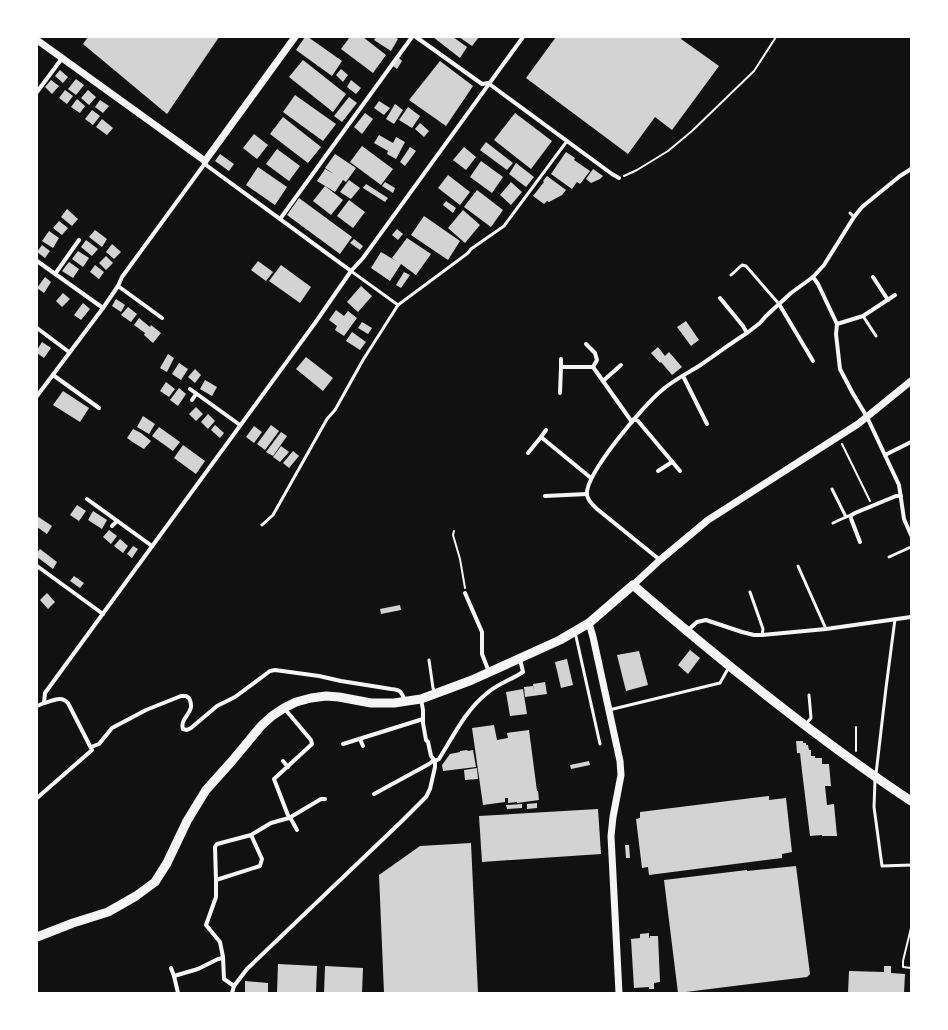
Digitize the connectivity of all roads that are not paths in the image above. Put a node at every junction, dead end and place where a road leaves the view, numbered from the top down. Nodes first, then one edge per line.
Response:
1 (295, 37) edge
2 (412, 37) edge
3 (416, 37) edge
4 (523, 37) edge
5 (37, 40) edge
6 (63, 59) junction
7 (488, 83) junction
8 (37, 92) edge
9 (567, 141) junction
10 (205, 161) junction
11 (911, 169) edge
12 (620, 178) road end
13 (877, 194) junction
14 (881, 199) dead end
15 (850, 213) dead end
16 (854, 217) junction
17 (280, 219) junction
18 (78, 240) dead end
19 (37, 261) edge
20 (352, 271) junction
21 (55, 274) junction
22 (731, 275) dead end
23 (873, 276) dead end
24 (813, 277) junction
25 (118, 286) junction
26 (895, 295) dead end
27 (720, 298) dead end
28 (888, 300) junction
29 (779, 304) junction
30 (398, 305) junction
31 (102, 308) junction
32 (863, 316) junction
33 (162, 318) dead end
34 (836, 324) junction
35 (37, 328) edge
36 (747, 333) junction
37 (876, 336) dead end
38 (586, 344) dead end
39 (69, 352) junction
40 (561, 359) dead end
41 (813, 361) dead end
42 (621, 365) dead end
43 (561, 367) junction
44 (593, 367) junction
45 (53, 375) junction
46 (683, 376) junction
47 (603, 381) junction
48 (911, 381) edge
49 (190, 389) dead end
50 (560, 393) dead end
51 (196, 394) junction
52 (37, 396) edge
53 (192, 400) dead end
54 (99, 408) dead end
55 (867, 417) junction
56 (633, 420) junction
57 (240, 424) junction
58 (707, 424) dead end
59 (546, 430) dead end
60 (541, 437) junction
61 (911, 442) edge
62 (528, 453) dead end
63 (885, 455) junction
64 (672, 462) junction
65 (658, 471) dead end
66 (680, 471) dead end
67 (591, 478) junction
68 (832, 489) dead end
69 (586, 494) junction
70 (545, 496) dead end
71 (901, 496) junction
72 (87, 499) dead end
73 (848, 516) junction
74 (116, 520) junction
75 (834, 523) dead end
76 (262, 525) dead end
77 (112, 526) dead end
78 (911, 535) edge
79 (860, 542) dead end
80 (152, 546) junction
81 (911, 547) edge
82 (889, 557) dead end
83 (660, 560) junction
84 (37, 566) edge
85 (798, 566) dead end
86 (633, 585) junction
87 (750, 592) dead end
88 (466, 593) road end
89 (103, 614) junction
90 (911, 617) edge
91 (895, 619) junction
92 (589, 623) junction
93 (826, 629) junction
94 (575, 631) junction
95 (687, 632) junction
96 (762, 635) junction
97 (520, 659) junction
98 (429, 660) dead end
99 (730, 666) junction
100 (489, 672) junction
101 (436, 693) junction
102 (809, 695) dead end
103 (420, 699) junction
104 (405, 701) junction
105 (44, 703) junction
106 (37, 706) edge
107 (284, 708) junction
108 (609, 710) junction
109 (423, 719) junction
110 (805, 725) junction
111 (360, 739) junction
112 (343, 744) dead end
113 (600, 744) dead end
114 (363, 746) dead end
115 (91, 747) junction
116 (434, 760) junction
117 (283, 761) dead end
118 (288, 767) junction
119 (876, 778) junction
120 (374, 794) dead end
121 (37, 798) edge
122 (325, 799) dead end
123 (911, 801) edge
124 (289, 818) junction
125 (297, 830) dead end
126 (251, 835) junction
127 (911, 865) edge
128 (216, 880) junction
129 (37, 937) edge
130 (224, 958) junction
131 (171, 968) dead end
132 (174, 976) junction
133 (234, 986) junction
134 (178, 993) edge
135 (232, 993) edge
136 (619, 993) edge

1 - 10 street
2 - 17 street
3 - 7 street
4 - 7 street
5 - 6 street
6 - 8 street
6 - 10 street
7 - 9 street
7 - 20 street
9 - 12 street
9 - 30 lane
10 - 17 street
10 - 25 street
11 - 13 street
13 - 14 lane
13 - 16 street
15 - 16 lane
16 - 24 street
17 - 20 street
18 - 21 street
19 - 21 street
20 - 30 lane
20 - 57 street
21 - 31 street
22 - 29 lane
23 - 28 street
24 - 29 street
24 - 34 street
25 - 31 street
25 - 33 street
26 - 28 street
27 - 36 street
28 - 32 street
29 - 36 street
29 - 41 street
30 - 76 lane
31 - 39 street
32 - 34 street
32 - 37 lane
34 - 55 street
35 - 39 street
36 - 46 street
38 - 44 street
39 - 45 street
40 - 43 street
42 - 47 street
43 - 44 street
43 - 50 street
44 - 47 street
45 - 52 street
45 - 54 street
46 - 56 street
46 - 58 street
47 - 56 street
48 - 55 street
49 - 51 street
51 - 53 street
51 - 57 street
55 - 63 street
55 - 83 street
56 - 64 street
56 - 67 street
57 - 80 street
59 - 60 street
60 - 62 street
60 - 67 street
61 - 63 street
63 - 71 street
64 - 65 street
64 - 66 street
67 - 69 street
68 - 73 lane
69 - 70 street
69 - 83 street
71 - 73 street
71 - 78 street
72 - 74 street
73 - 75 lane
73 - 79 street
74 - 77 street
74 - 80 street
80 - 89 street
81 - 82 lane
83 - 86 street
84 - 89 street
85 - 93 lane
86 - 92 main road
86 - 95 main road
87 - 96 lane
88 - 100 street
89 - 105 street
90 - 91 street
91 - 93 street
91 - 119 lane
92 - 94 main road
92 - 108 street
93 - 96 street
94 - 97 main road
94 - 113 lane
95 - 96 street
95 - 99 main road
97 - 100 main road
97 - 116 street
98 - 101 lane
99 - 108 lane
99 - 110 main road
100 - 101 main road
101 - 103 main road
102 - 110 lane
103 - 104 main road
103 - 109 street
104 - 107 main road
104 - 115 street
105 - 106 street
105 - 115 street
107 - 118 street
107 - 129 main road
108 - 136 street
109 - 111 street
109 - 116 street
110 - 119 main road
111 - 112 street
111 - 114 street
115 - 121 street
116 - 120 street
116 - 133 street
117 - 118 street
118 - 124 street
119 - 123 main road
119 - 127 lane
122 - 124 street
124 - 125 street
124 - 126 street
126 - 128 street
126 - 128 street
128 - 130 street
130 - 132 street
130 - 133 street
131 - 132 street
132 - 134 street
133 - 135 street

